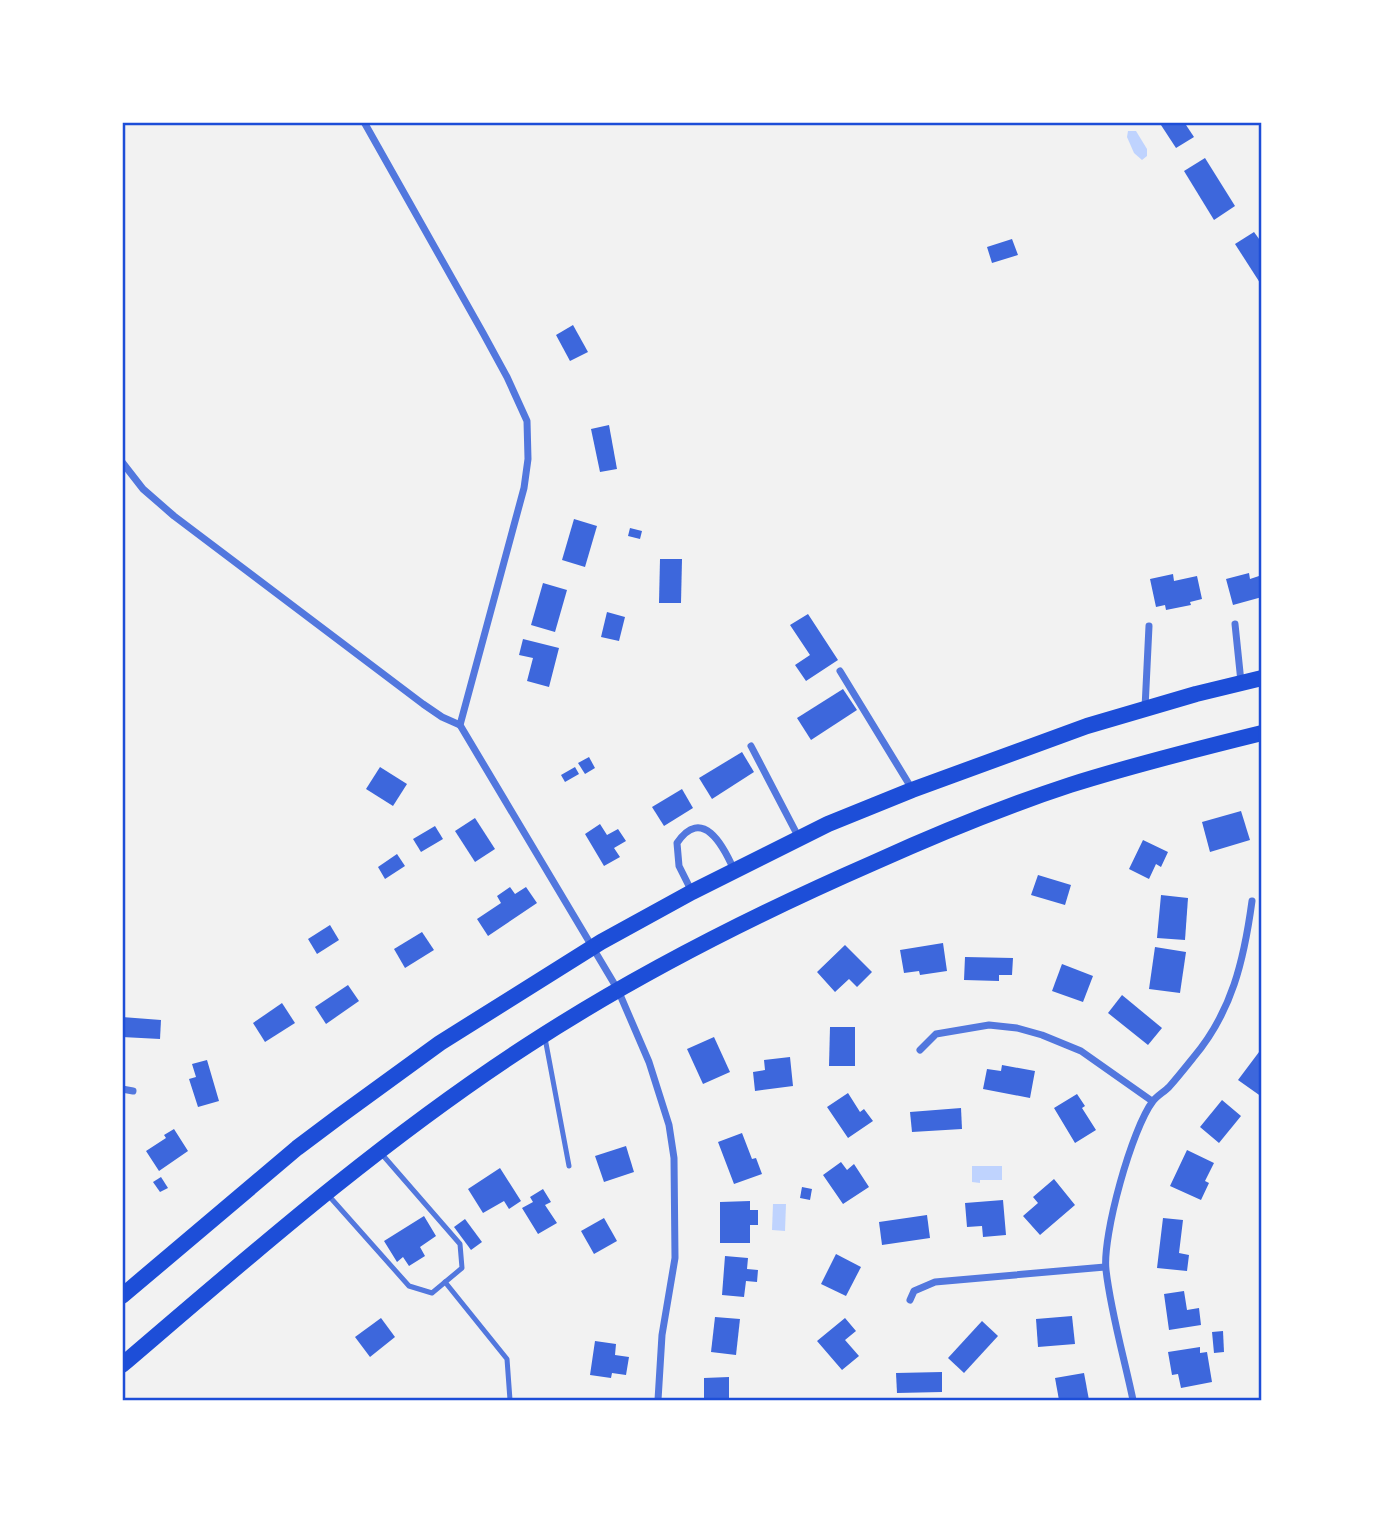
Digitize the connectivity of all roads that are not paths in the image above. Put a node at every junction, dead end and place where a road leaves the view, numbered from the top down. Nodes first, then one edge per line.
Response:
1 (363, 122) edge
2 (122, 462) edge
3 (1235, 624) dead end
4 (1149, 626) dead end
5 (840, 671) dead end
6 (1262, 678) edge
7 (1241, 682) junction
8 (1145, 709) junction
9 (460, 725) junction
10 (1262, 733) edge
11 (751, 746) dead end
12 (912, 790) junction
13 (799, 839) junction
14 (734, 870) junction
15 (692, 892) junction
16 (1252, 901) dead end
17 (592, 947) junction
18 (618, 990) junction
19 (545, 1035) junction
20 (920, 1051) dead end
21 (122, 1089) edge
22 (133, 1091) dead end
23 (1152, 1101) junction
24 (380, 1152) junction
25 (569, 1166) dead end
26 (327, 1193) junction
27 (1105, 1267) junction
28 (445, 1282) junction
29 (122, 1296) edge
30 (910, 1300) dead end
31 (122, 1365) edge
32 (510, 1401) edge
33 (658, 1401) edge
34 (1133, 1401) edge

1 - 9 street
2 - 9 street
3 - 7 street
4 - 8 street
5 - 12 street
6 - 7 highway
7 - 8 highway
8 - 12 highway
9 - 17 street
10 - 18 highway
11 - 13 street
12 - 13 highway
13 - 14 highway
14 - 15 highway
14 - 15 street
15 - 17 highway
16 - 23 street
17 - 18 street
17 - 29 highway
18 - 19 highway
18 - 33 street
19 - 24 highway
19 - 25 lane
20 - 23 street
21 - 22 street
23 - 27 street
24 - 26 highway
24 - 28 lane
26 - 28 lane
26 - 31 highway
27 - 30 street
27 - 34 street
28 - 32 lane

